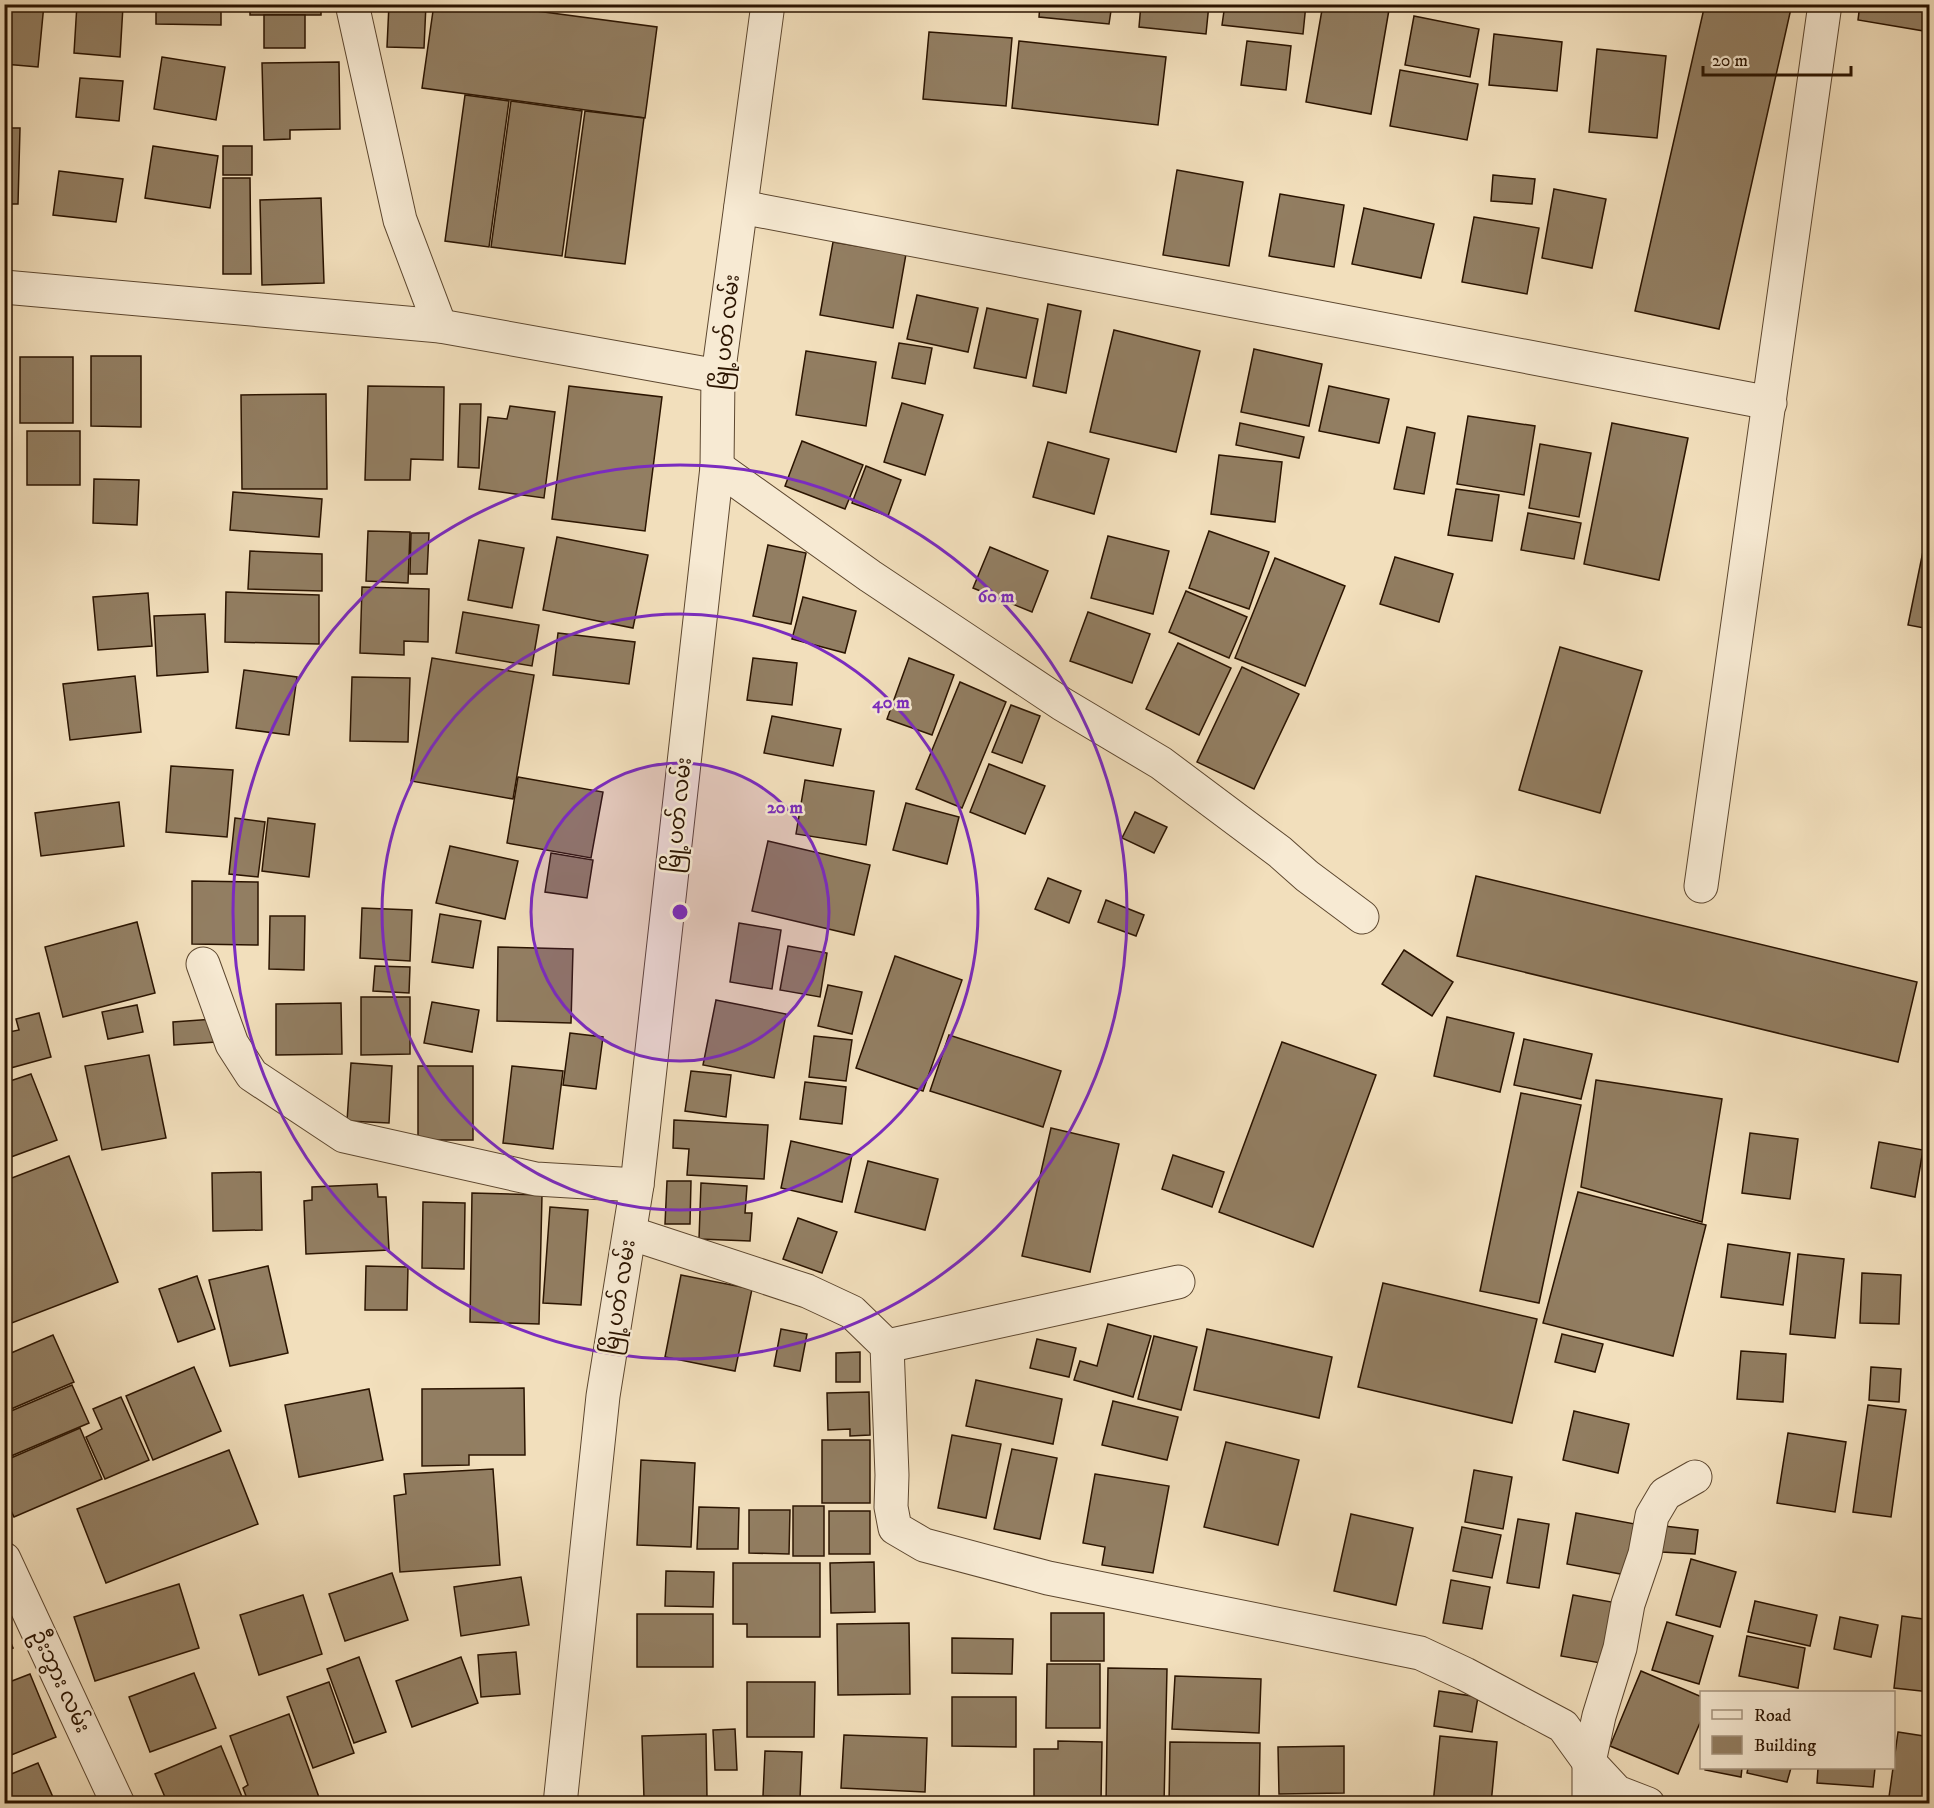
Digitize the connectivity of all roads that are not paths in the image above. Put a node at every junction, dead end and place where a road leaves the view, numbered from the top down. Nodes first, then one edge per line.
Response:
1 (352, 4) edge
2 (768, 4) edge
3 (1825, 4) edge
4 (741, 207) junction
5 (4, 287) edge
6 (440, 326) junction
7 (718, 376) junction
8 (1770, 403) junction
9 (717, 467) junction
10 (1701, 886) dead end
11 (1362, 917) dead end
12 (203, 964) dead end
13 (637, 1185) junction
14 (630, 1233) junction
15 (1178, 1282) dead end
16 (887, 1346) junction
17 (1695, 1477) dead end
18 (4, 1559) edge
19 (1589, 1762) junction
20 (118, 1803) edge
21 (560, 1803) edge
22 (1589, 1803) edge
23 (1648, 1803) edge

1 - 6 street
2 - 4 street, မြို့ပတ် လမ်း
3 - 8 street
4 - 7 street, မြို့ပတ် လမ်း
4 - 8 street
5 - 6 street
6 - 7 street
7 - 9 street, မြို့ပတ် လမ်း
8 - 10 street
9 - 11 street
9 - 13 street, မြို့ပတ် လမ်း
12 - 13 street
13 - 14 street, မြို့ပတ် လမ်း
14 - 16 street
14 - 21 street, မြို့ပတ် လမ်း
15 - 16 street
16 - 19 street
17 - 19 street
18 - 20 street, ဦးဘွား လမ်း
19 - 22 street
19 - 23 street

